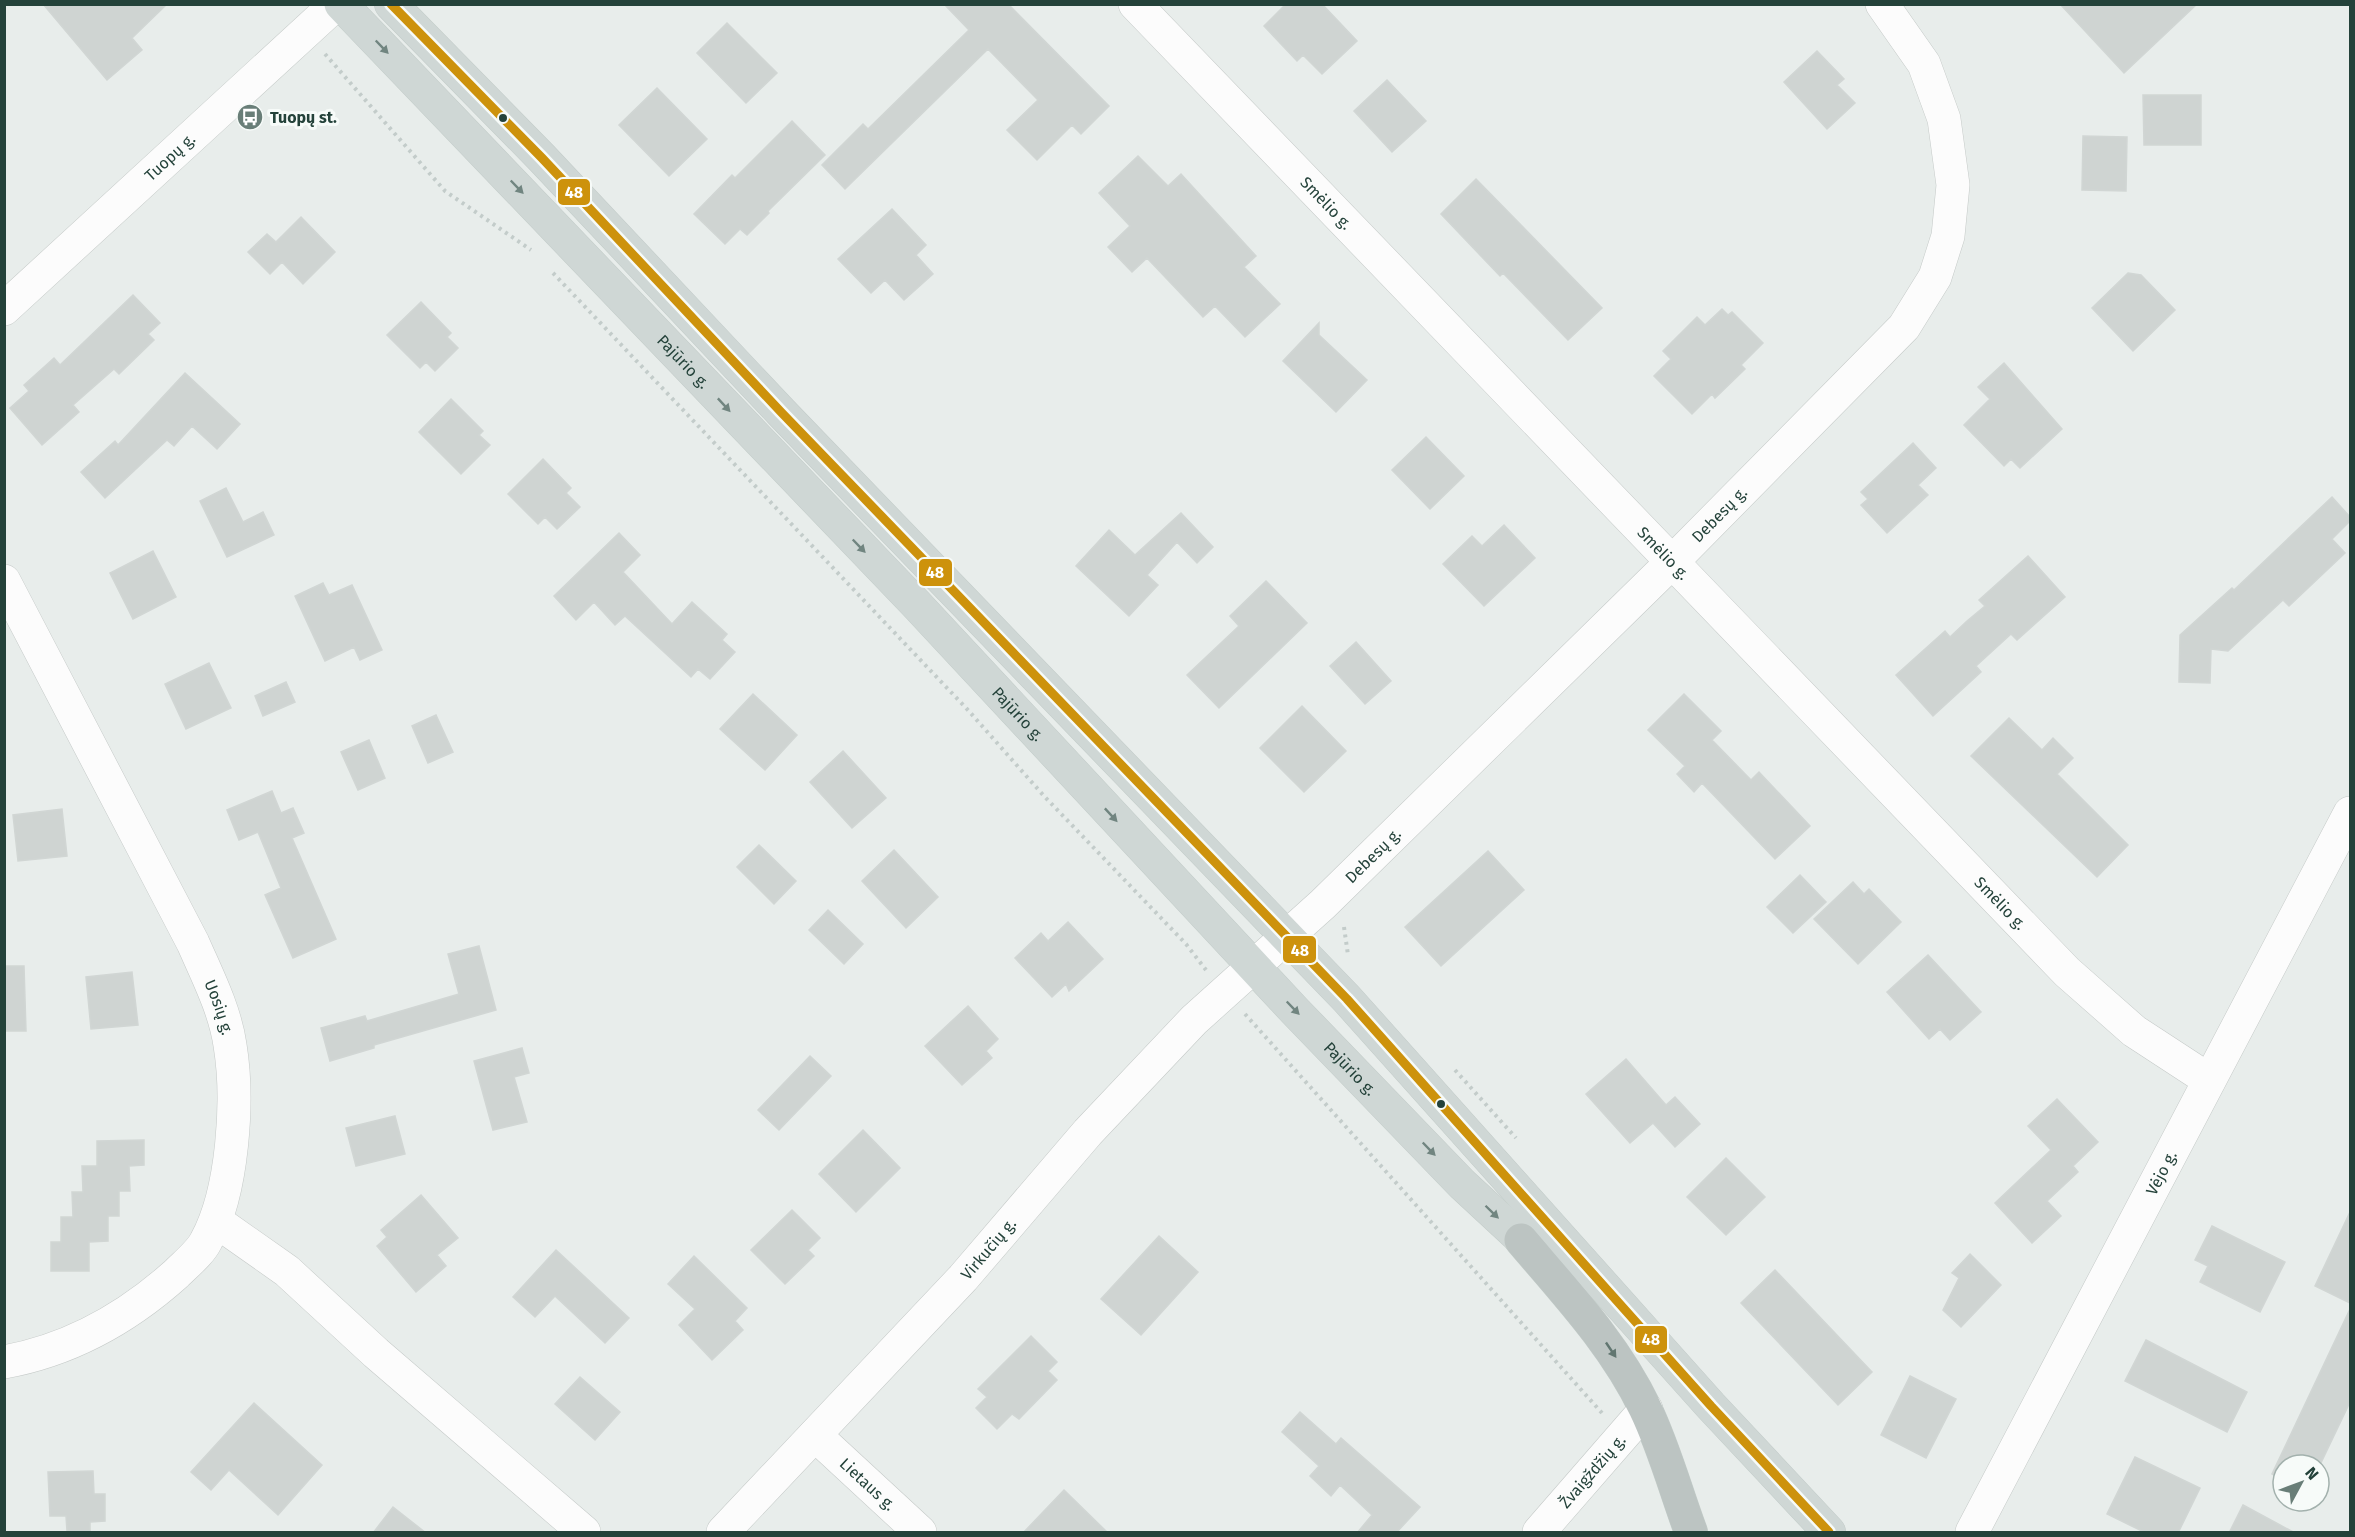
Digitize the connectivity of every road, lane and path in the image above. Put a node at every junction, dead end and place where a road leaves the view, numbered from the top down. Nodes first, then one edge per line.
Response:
1 (336, 4) edge
2 (341, 4) edge
3 (391, 4) edge
4 (1135, 4) edge
5 (1882, 4) edge
6 (307, 33) junction
7 (534, 254) dead end
8 (547, 267) dead end
9 (4, 309) edge
10 (1673, 561) junction
11 (4, 581) edge
12 (2350, 813) edge
13 (1350, 920) dead end
14 (1287, 936) junction
15 (1350, 960) dead end
16 (1253, 966) junction
17 (1209, 974) dead end
18 (1241, 1011) dead end
19 (2209, 1080) junction
20 (216, 1221) junction
21 (1521, 1240) junction
22 (4, 1362) edge
23 (1711, 1406) junction
24 (1646, 1409) junction
25 (815, 1435) junction
26 (1622, 1436) junction
27 (584, 1533) edge
28 (723, 1533) edge
29 (921, 1533) edge
30 (1539, 1533) edge
31 (1691, 1533) edge
32 (1829, 1533) edge
33 (1972, 1533) edge

1 - 6 street, Tuopų g.
2 -> 16 main road, Pajūrio g.
3 - 14 main road, Pajūrio g.
4 - 10 street, Smėlio g.
5 - 10 street, Debesų g.
6 - 7 path
6 - 9 street, Tuopų g.
8 - 17 path
10 - 14 street, Debesų g.
10 - 19 street, Smėlio g.
11 - 20 street, Uosių g.
12 - 19 street, Vėjo g.
13 - 15 path
14 - 16 street, Debesų g.
14 - 23 main road, Pajūrio g.
16 -> 21 main road, Pajūrio g.
16 - 25 street, Virkučių g.
18 - 26 path
19 - 33 street, Vėjo g.
20 - 22 street, Uosių g.
20 - 27 street
21 - 23 main road, Pajūrio g.
21 -> 24 highway
23 - 32 main road, Pajūrio g.
24 - 26 street, Žvaigždžių g.
24 - 31 highway
25 - 28 street, Virkučių g.
25 - 29 street, Lietaus g.
26 - 30 street, Žvaigždžių g.

